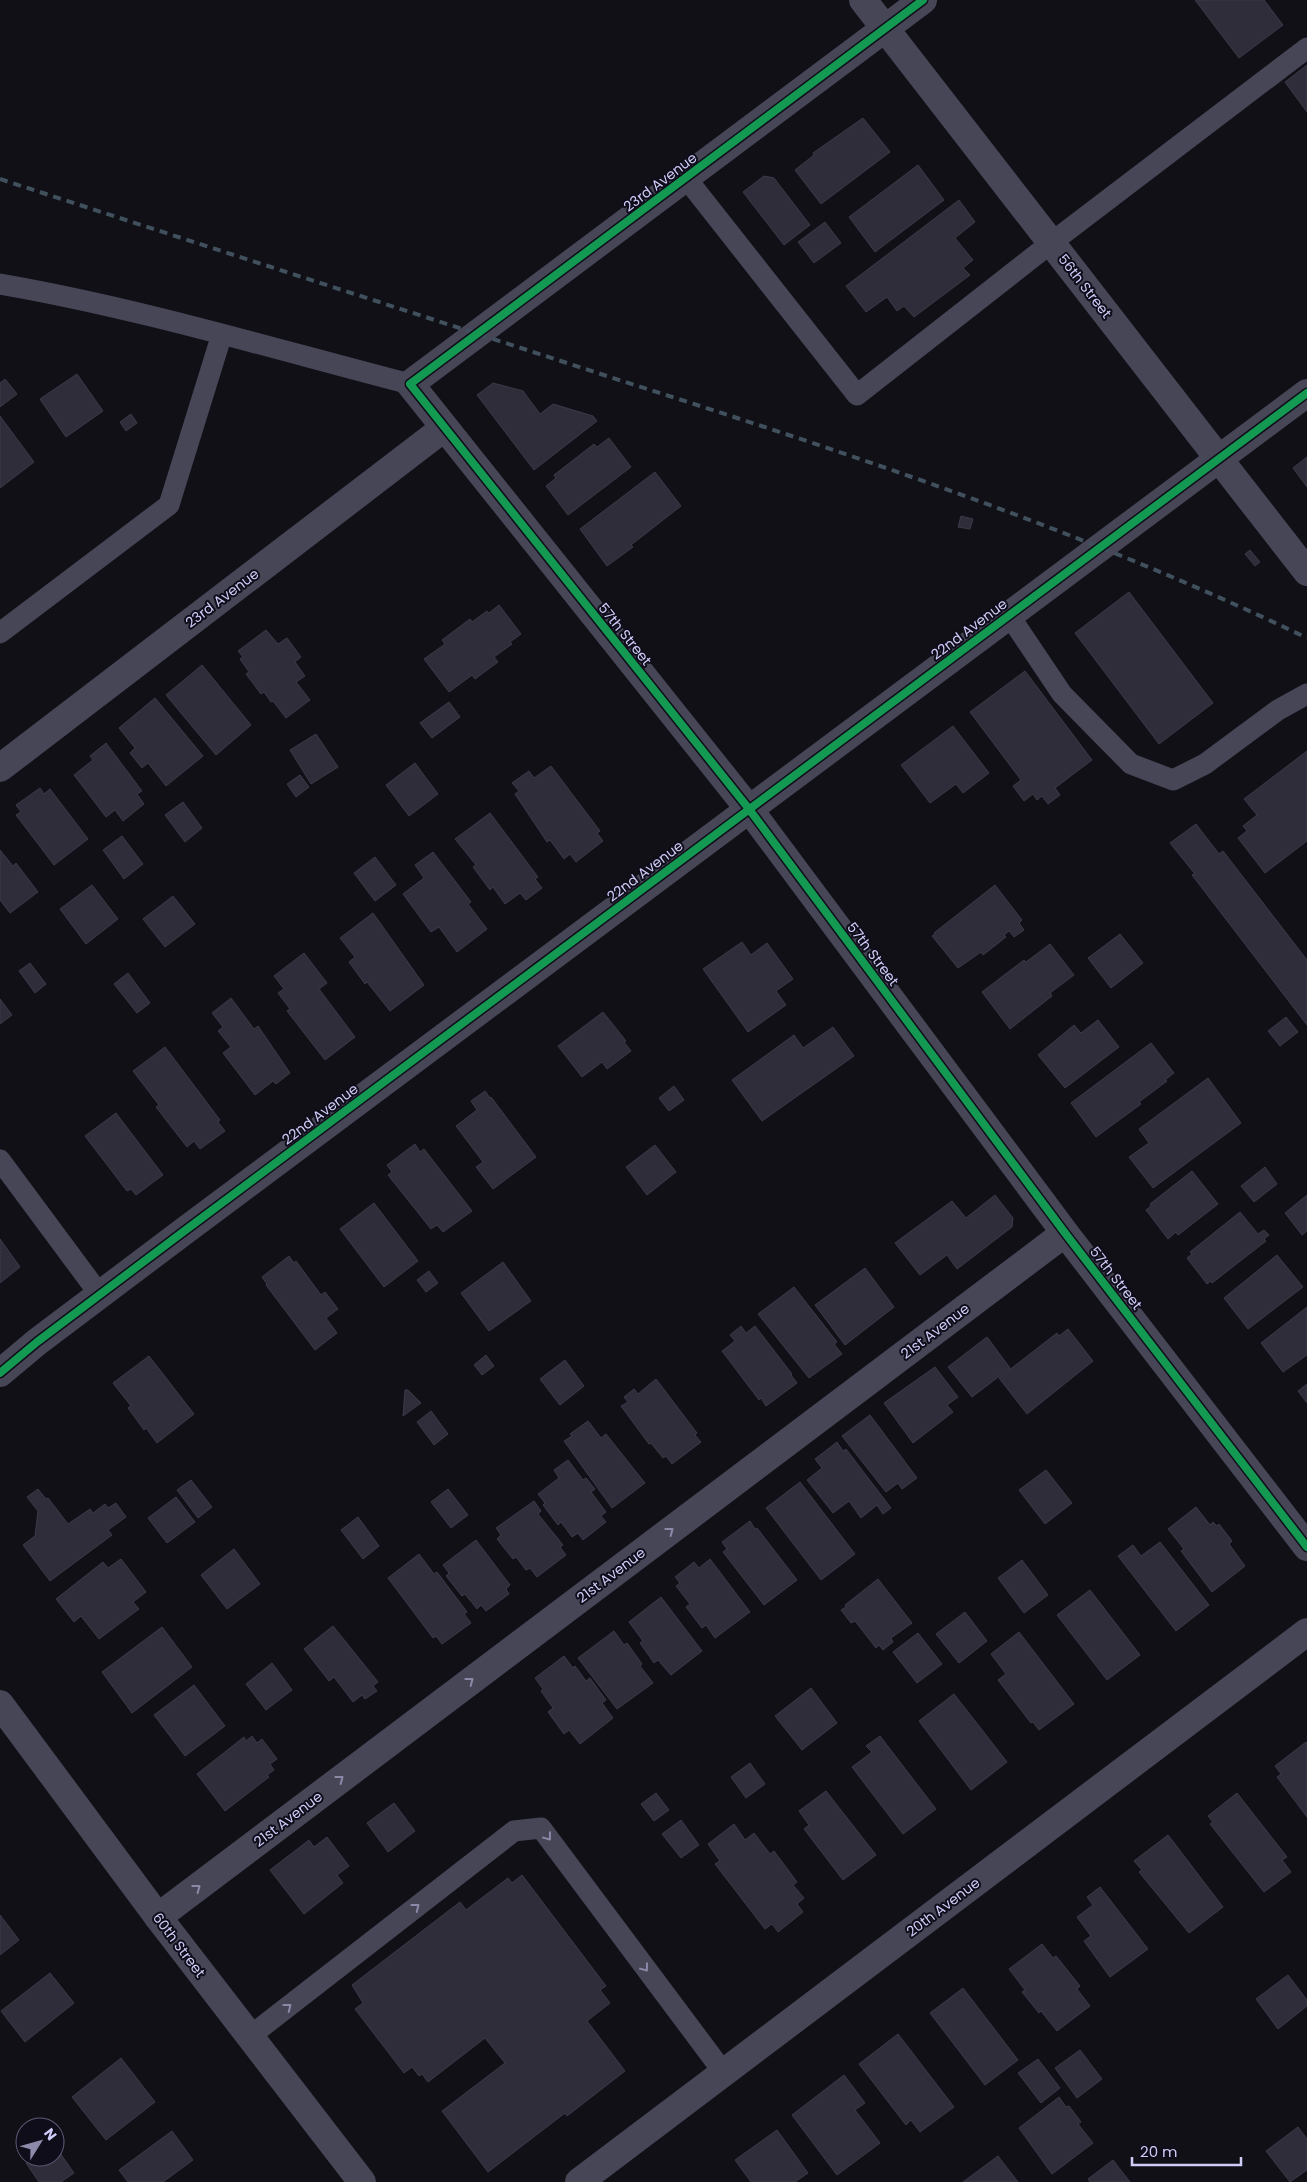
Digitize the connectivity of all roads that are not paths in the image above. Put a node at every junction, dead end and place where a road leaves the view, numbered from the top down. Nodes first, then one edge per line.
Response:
1 (863, 0) edge
2 (923, 0) edge
3 (885, 28) junction
4 (1307, 48) edge
5 (686, 178) junction
6 (1051, 243) junction
7 (0, 284) edge
8 (222, 334) junction
9 (410, 384) junction
10 (1307, 393) edge
11 (444, 428) junction
12 (1219, 459) junction
13 (1307, 572) edge
14 (1009, 615) junction
15 (0, 633) edge
16 (1307, 694) edge
17 (0, 768) edge
18 (749, 809) junction
19 (0, 1160) edge
20 (1065, 1233) junction
21 (100, 1295) junction
22 (0, 1373) edge
23 (1307, 1547) edge
24 (1307, 1632) edge
25 (0, 1704) edge
26 (158, 1917) junction
27 (250, 2037) junction
28 (724, 2073) junction
29 (362, 2182) edge
30 (579, 2182) edge

1 - 3 street, 56th Street
2 - 3 street, 23rd Avenue
3 - 5 street, 23rd Avenue
3 - 6 street, 56th Street
4 - 6 lane
5 - 6 lane
5 - 9 street, 23rd Avenue
6 - 12 street, 56th Street
7 - 8 lane
8 - 9 lane
8 - 15 lane
9 - 11 street, 57th Street
10 - 12 street, 22nd Avenue
11 - 17 street, 23rd Avenue
11 - 18 street, 57th Street
12 - 13 street, 56th Street
12 - 14 street, 22nd Avenue
14 - 16 lane
14 - 18 street, 22nd Avenue
18 - 20 street, 57th Street
18 - 21 street, 22nd Avenue
19 - 21 lane
20 - 23 street, 57th Street
26 -> 20 street, 21st Avenue
21 - 22 street, 22nd Avenue
24 - 28 street, 20th Avenue
25 - 26 street, 60th Street
26 - 27 street, 60th Street
27 -> 28 lane
27 - 29 street, 60th Street
28 - 30 street, 20th Avenue

